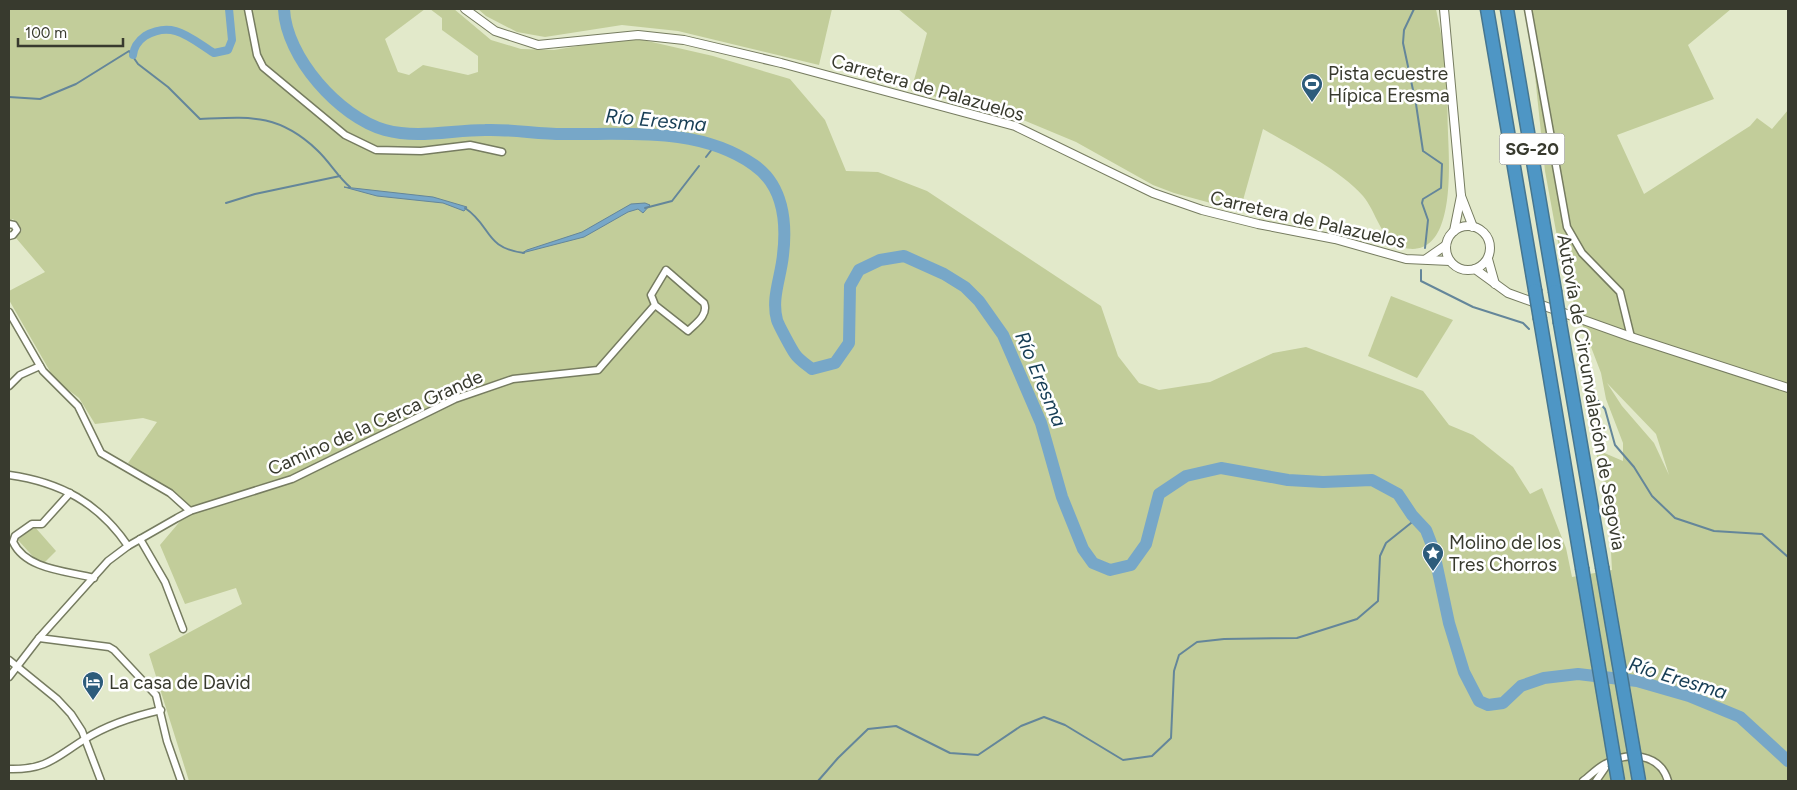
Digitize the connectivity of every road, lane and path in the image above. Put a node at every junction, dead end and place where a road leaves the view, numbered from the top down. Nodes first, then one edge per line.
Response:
1 (248, 9) edge
2 (465, 9) edge
3 (1444, 9) edge
4 (1487, 9) edge
5 (1507, 9) edge
6 (1528, 9) edge
7 (502, 152) dead end
8 (1462, 196) junction
9 (9, 224) edge
10 (1473, 226) junction
11 (1454, 231) junction
12 (9, 236) edge
13 (1446, 245) junction
14 (1426, 259) junction
15 (1488, 259) junction
16 (1450, 262) junction
17 (1475, 269) junction
18 (1495, 284) junction
19 (655, 305) junction
20 (9, 312) edge
21 (1631, 337) junction
22 (40, 366) junction
23 (9, 386) edge
24 (1788, 388) edge
25 (9, 475) edge
26 (70, 493) junction
27 (190, 512) junction
28 (140, 539) junction
29 (128, 546) junction
30 (94, 578) junction
31 (184, 629) dead end
32 (38, 638) junction
33 (9, 660) edge
34 (19, 666) junction
35 (9, 678) edge
36 (160, 710) junction
37 (85, 739) junction
38 (1610, 762) junction
39 (9, 769) edge
40 (101, 781) edge
41 (181, 781) edge
42 (1583, 781) edge
43 (1596, 781) edge
44 (1618, 781) edge
45 (1639, 781) edge
46 (1668, 781) edge

1 - 7 street
2 - 14 street, Carretera de Palazuelos
3 - 8 street
4 - 44 highway, Autovía de Circunvalación de Segovia / SG-20, bridge
5 - 45 highway, Autovía de Circunvalación de Segovia / SG-20, bridge
6 - 21 street
8 - 10 street
8 - 11 street
9 - 12 street
10 - 11 street
10 - 15 street
11 - 13 street
13 - 14 street, Carretera de Palazuelos
13 - 16 street
14 - 16 street, Carretera de Palazuelos
15 - 17 street
15 - 18 street
16 - 17 street
17 - 18 street
18 - 21 street
19 - 19 street
19 - 27 street, Camino de la Cerca Grande
20 - 22 street
21 - 24 street
22 - 23 street
22 - 27 street
25 - 26 street
26 - 29 street
26 - 30 street
27 - 28 street, Camino de la Cerca Grande
28 - 29 street, Camino de la Cerca Grande
28 - 31 street
29 - 30 street, Camino de la Cerca Grande
30 - 32 street, Camino de la Cerca Grande
32 - 34 street, Camino de la Cerca Grande
32 - 36 street
33 - 34 street
34 - 35 street, Camino de la Cerca Grande
34 - 37 street
36 - 37 street
36 - 41 street
37 - 39 street
37 - 40 street
38 - 42 street
38 - 43 street
38 - 46 street

